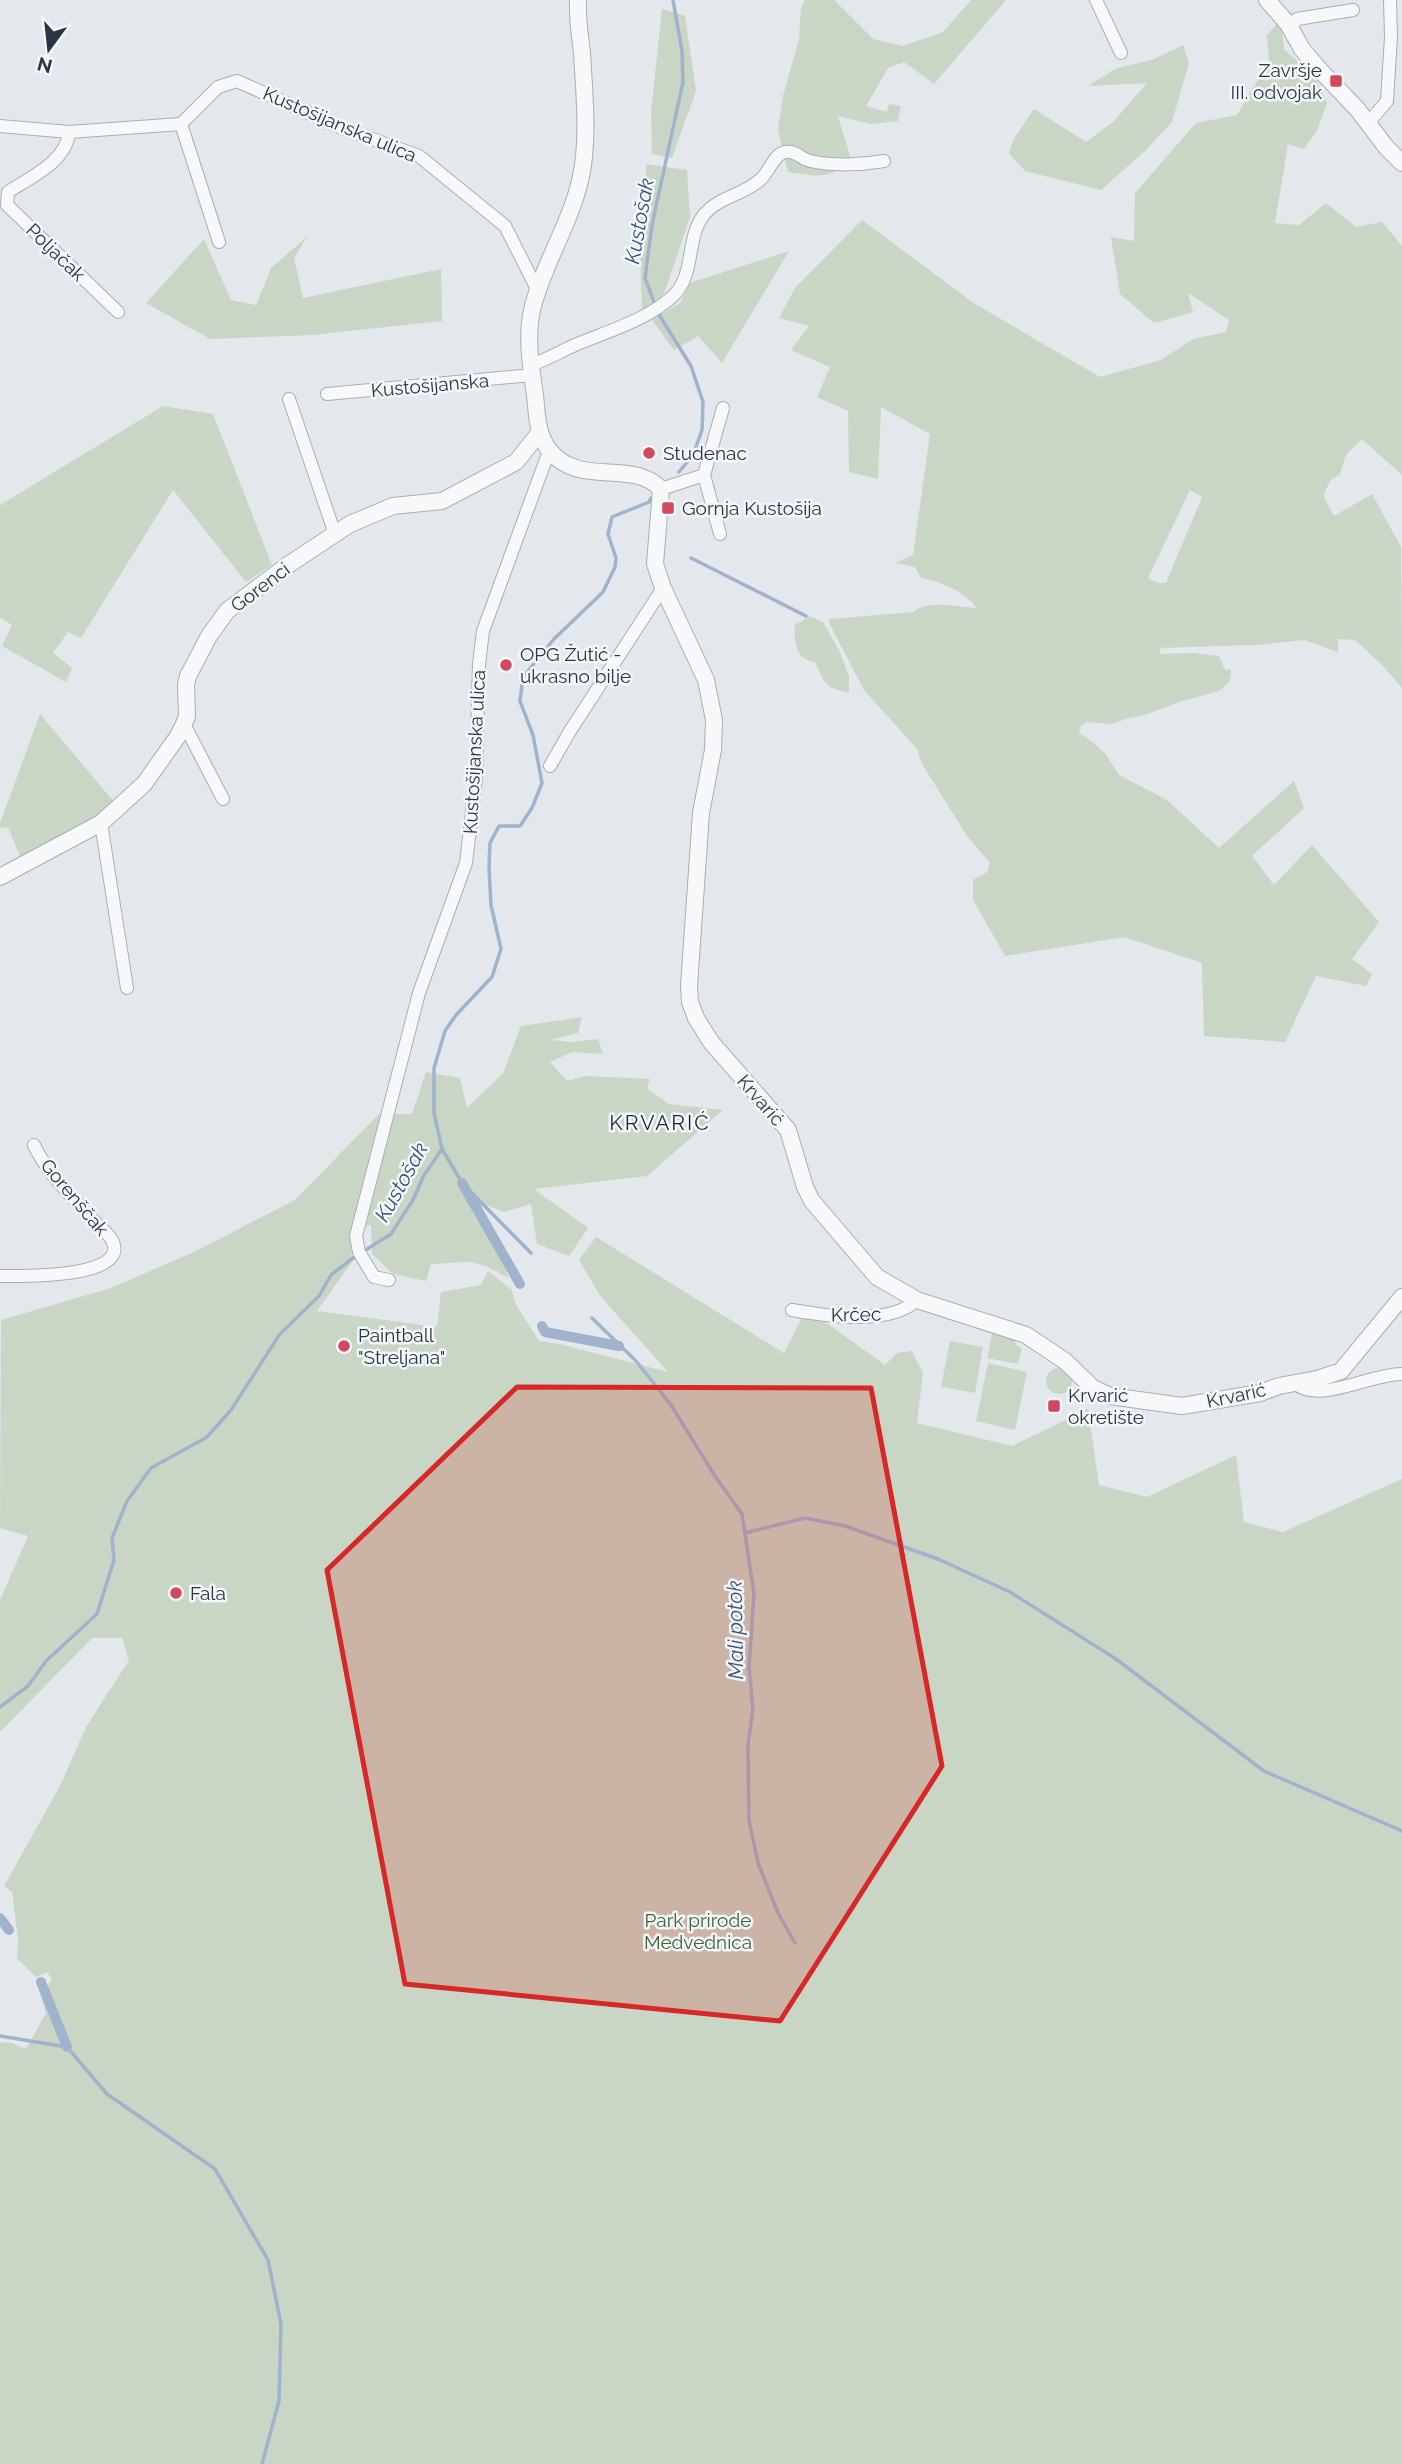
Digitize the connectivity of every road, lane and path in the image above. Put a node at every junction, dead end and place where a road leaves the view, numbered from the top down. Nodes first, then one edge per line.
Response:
1 (578, 0) edge
2 (1096, 0) edge
3 (1267, 0) edge
4 (1390, 0) edge
5 (1353, 10) dead end
6 (1290, 27) junction
7 (1121, 53) dead end
8 (1369, 122) junction
9 (181, 124) junction
10 (0, 127) edge
11 (69, 132) junction
12 (884, 161) dead end
13 (1402, 163) edge
14 (219, 242) dead end
15 (538, 291) junction
16 (118, 312) dead end
17 (532, 370) junction
18 (327, 394) dead end
19 (289, 399) dead end
20 (723, 408) dead end
21 (540, 432) junction
22 (550, 451) junction
23 (704, 475) junction
24 (661, 489) junction
25 (335, 534) junction
26 (720, 534) dead end
27 (663, 588) junction
28 (184, 724) junction
29 (550, 766) dead end
30 (223, 799) dead end
31 (101, 823) junction
32 (0, 877) edge
33 (127, 988) dead end
34 (34, 1145) dead end
35 (0, 1276) edge
36 (389, 1280) dead end
37 (1402, 1297) edge
38 (917, 1300) junction
39 (792, 1310) dead end
40 (1402, 1374) edge
41 (1296, 1384) junction

1 - 15 street
2 - 7 street
3 - 6 street
4 - 8 street
5 - 6 street
6 - 8 street
8 - 13 street
9 - 11 street
9 - 14 street
9 - 15 street, Kustošijanska ulica
10 - 11 street
11 - 16 street, Poljačak
12 - 17 street, Kustošijanska
15 - 17 street
17 - 18 street, Kustošijanska
17 - 21 street
19 - 25 street
20 - 23 street
21 - 22 street
21 - 25 street, Gorenci
22 - 24 street
22 - 36 street, Kustošijanska ulica
23 - 24 street
23 - 26 street
24 - 27 street, Krvarić
25 - 28 street, Gorenci
27 - 29 street
27 - 38 street, Krvarić
28 - 30 street
28 - 31 street, Gorenci
31 - 32 street, Gorenci
31 - 33 street
34 - 35 street, Gorenščak
37 - 41 street, Krvarić
38 - 39 street, Krčec
38 - 41 street, Krvarić
40 - 41 street

